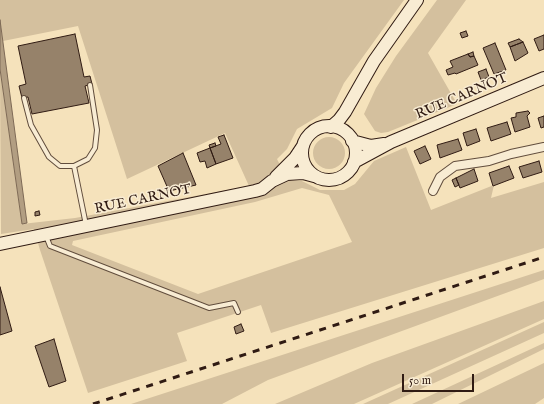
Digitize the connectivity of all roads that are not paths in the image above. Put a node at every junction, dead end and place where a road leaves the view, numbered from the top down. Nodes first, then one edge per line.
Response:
1 (417, 0) edge
2 (544, 78) edge
3 (90, 85) dead end
4 (354, 97) junction
5 (24, 98) dead end
6 (331, 127) junction
7 (350, 138) junction
8 (391, 142) junction
9 (303, 146) junction
10 (544, 147) edge
11 (354, 162) junction
12 (74, 166) junction
13 (314, 176) junction
14 (272, 181) junction
15 (433, 191) dead end
16 (86, 227) junction
17 (46, 235) junction
18 (0, 244) edge
19 (238, 312) dead end

1 - 4 street
2 - 8 street, RUE CARNOT
3 - 12 lane
4 - 6 street
4 - 7 street
5 - 12 lane
6 - 7 street
6 - 9 street
7 - 8 street, RUE CARNOT
7 - 11 street
8 - 11 street, RUE CARNOT
9 - 13 street
9 - 14 street, RUE CARNOT
10 - 15 street
11 - 13 street
12 - 16 lane
13 - 14 street, RUE CARNOT
14 - 16 street, RUE CARNOT
16 - 17 street, RUE CARNOT
17 - 18 street, RUE CARNOT
17 - 19 lane

